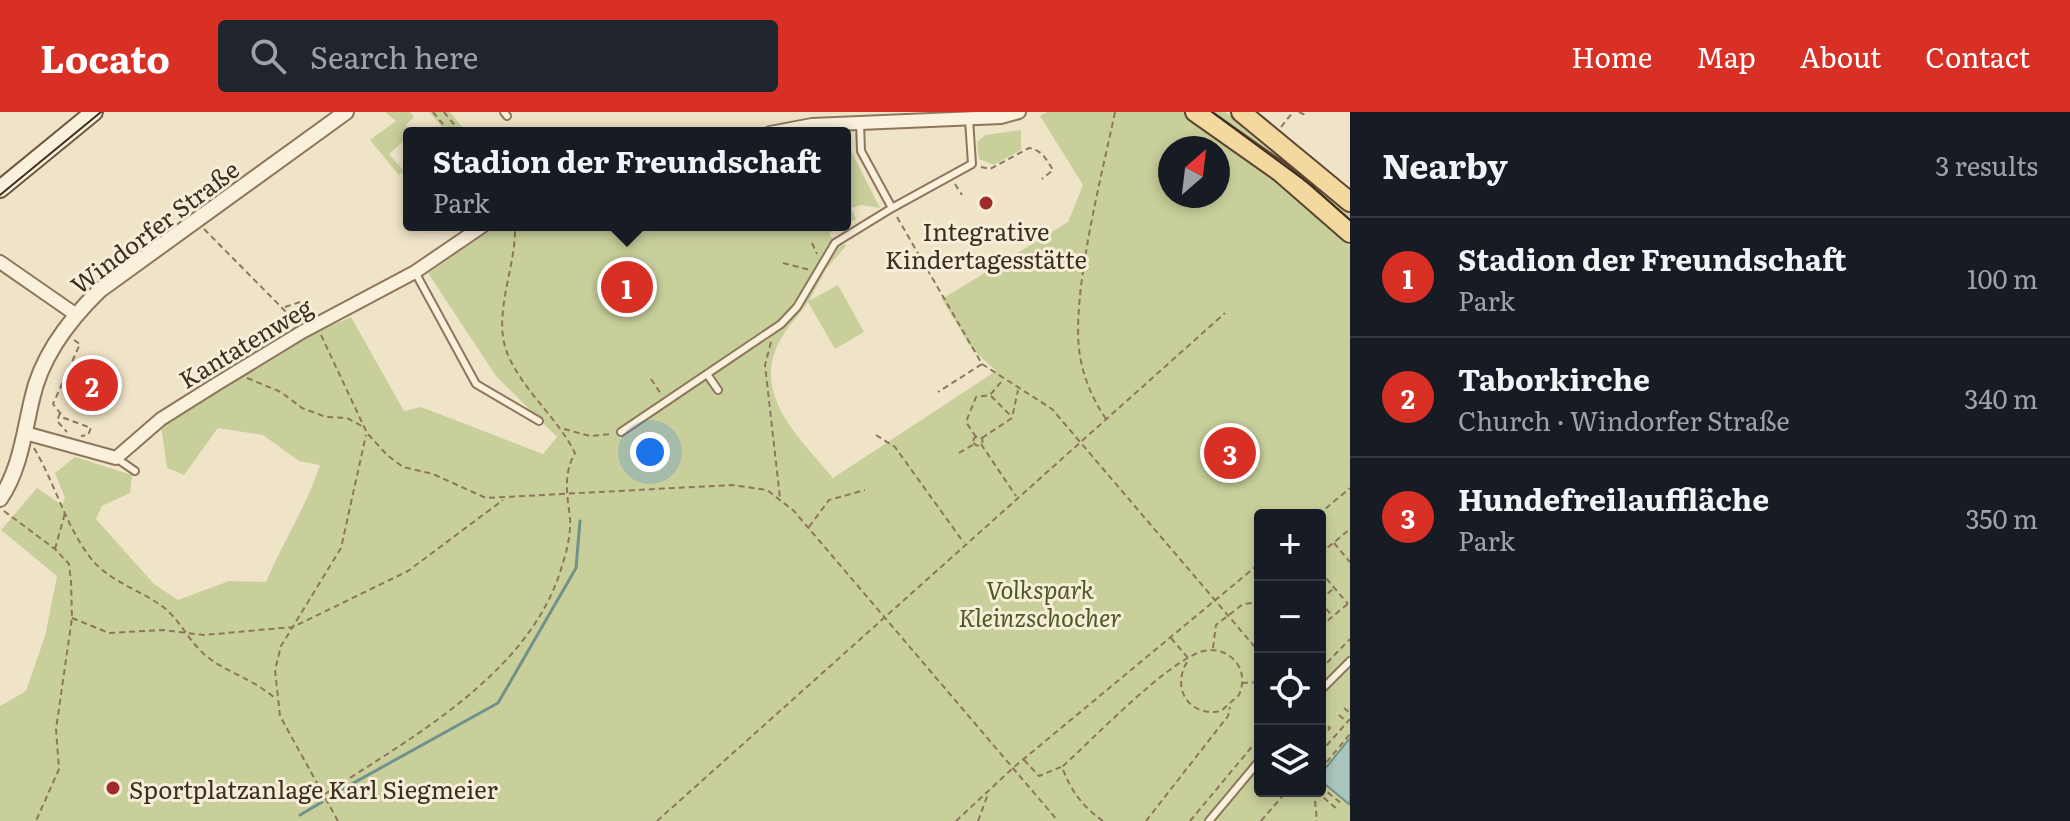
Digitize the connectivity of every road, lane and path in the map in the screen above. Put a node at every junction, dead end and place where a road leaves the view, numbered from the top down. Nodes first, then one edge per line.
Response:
1 (94, 112) edge
2 (346, 112) edge
3 (1019, 112) edge
4 (1115, 112) edge
5 (1195, 112) edge
6 (1241, 112) edge
7 (1293, 112) edge
8 (1299, 112) edge
9 (1307, 116) dead end
10 (969, 119) junction
11 (860, 123) junction
12 (791, 127) edge
13 (1273, 138) junction
14 (972, 164) junction
15 (951, 176) junction
16 (1042, 179) dead end
17 (0, 189) edge
18 (962, 195) dead end
19 (1350, 202) edge
20 (892, 208) junction
21 (196, 220) junction
22 (475, 231) edge
23 (515, 231) edge
24 (1350, 233) edge
25 (0, 262) edge
26 (783, 263) dead end
27 (820, 271) junction
28 (415, 272) junction
29 (285, 307) junction
30 (1225, 313) dead end
31 (75, 314) junction
32 (316, 324) junction
33 (781, 324) junction
34 (302, 332) junction
35 (63, 334) junction
36 (80, 344) junction
37 (85, 346) dead end
38 (982, 364) junction
39 (239, 371) junction
40 (707, 374) junction
41 (651, 379) dead end
42 (1003, 380) junction
43 (1018, 388) junction
44 (718, 390) dead end
45 (938, 392) dead end
46 (990, 395) junction
47 (666, 401) junction
48 (60, 413) junction
49 (1012, 418) junction
50 (1107, 420) junction
51 (539, 421) dead end
52 (365, 428) junction
53 (563, 428) junction
54 (621, 432) joint
55 (25, 433) junction
56 (69, 433) dead end
57 (367, 433) junction
58 (876, 435) dead end
59 (80, 436) dead end
60 (976, 437) junction
61 (982, 438) junction
62 (1081, 442) junction
63 (975, 443) junction
64 (981, 444) junction
65 (959, 453) dead end
66 (116, 458) junction
67 (135, 471) dead end
68 (1350, 488) edge
69 (865, 490) dead end
70 (565, 495) junction
71 (1017, 497) junction
72 (780, 498) junction
73 (0, 499) edge
74 (504, 499) junction
75 (0, 508) edge
76 (1325, 509) edge
77 (66, 512) junction
78 (808, 528) junction
79 (1348, 530) edge
80 (1350, 535) edge
81 (1334, 542) junction
82 (964, 544) junction
83 (1326, 548) edge
84 (55, 549) junction
85 (1350, 554) edge
86 (1346, 557) junction
87 (1350, 562) edge
88 (1254, 568) edge
89 (1326, 581) edge
90 (1334, 588) junction
91 (1326, 595) edge
92 (1216, 600) junction
93 (1254, 603) edge
94 (1349, 603) edge
95 (1326, 608) edge
96 (1228, 615) junction
97 (1333, 616) junction
98 (72, 618) junction
99 (885, 619) junction
100 (1326, 622) edge
101 (293, 627) junction
102 (188, 633) junction
103 (1171, 637) junction
104 (1350, 639) edge
105 (1254, 646) edge
106 (1212, 650) junction
107 (1189, 659) junction
108 (1350, 661) edge
109 (1326, 664) edge
110 (1254, 682) edge
111 (1242, 683) junction
112 (1326, 685) edge
113 (276, 699) junction
114 (1230, 706) junction
115 (1344, 708) dead end
116 (1350, 713) edge
117 (1339, 715) dead end
118 (1349, 721) edge
119 (1326, 725) edge
120 (1350, 734) edge
121 (1254, 744) edge
122 (1327, 745) joint
123 (1023, 759) junction
124 (1326, 763) edge
125 (1014, 767) junction
126 (1062, 767) junction
127 (1254, 767) edge
128 (1326, 791) edge
129 (989, 793) junction
130 (325, 794) junction
131 (1282, 797) edge
132 (1315, 797) edge
133 (1322, 797) edge
134 (1343, 805) dead end
135 (1338, 810) dead end
136 (36, 821) edge
137 (338, 821) edge
138 (657, 821) edge
139 (956, 821) edge
140 (978, 821) edge
141 (1058, 821) edge
142 (1103, 821) edge
143 (1146, 821) edge
144 (1190, 821) edge
145 (1209, 821) edge
146 (1261, 821) edge
147 (1317, 821) edge

1 - 17 main road
2 - 21 street, Windorfer Straße
3 - 10 street
4 - 50 path
5 - 24 main road
6 - 13 main road
7 - 13 path
8 - 9 path
10 - 11 street
10 - 14 lane
11 - 12 street
11 - 20 lane
13 - 19 main road
14 - 15 lane
14 - 16 path
15 - 18 path
15 - 20 lane
20 - 27 lane
20 - 38 path
21 - 29 path
21 - 31 street, Windorfer Straße
22 - 28 street, Kantatenweg
23 - 53 path
25 - 31 street
26 - 27 path
27 - 33 lane
28 - 32 street, Kantatenweg
28 - 51 lane
29 - 32 path
29 - 34 path
30 - 50 path
31 - 35 street, Windorfer Straße
32 - 34 street, Kantatenweg
32 - 52 path
33 - 40 lane
33 - 72 path
34 - 39 street, Kantatenweg
35 - 36 path
35 - 55 street, Windorfer Straße
36 - 37 path
36 - 48 path
38 - 42 path
38 - 45 path
39 - 52 path
39 - 66 street, Kantatenweg
40 - 44 lane
40 - 47 lane
41 - 47 path
42 - 43 path
42 - 46 path
43 - 49 path
43 - 62 path
46 - 49 path
46 - 60 path
47 - 54 lane
48 - 56 path
48 - 59 path
49 - 61 path
50 - 62 path
52 - 57 path
53 - 54 path
53 - 70 path
55 - 66 street
55 - 73 street, Windorfer Straße
55 - 77 path
57 - 74 path
57 - 101 path
58 - 82 path
60 - 61 path
60 - 63 path
61 - 64 path
62 - 71 path
62 - 92 path
63 - 64 path
63 - 65 path
64 - 71 path
66 - 67 lane
68 - 76 path
69 - 78 path
70 - 72 path
70 - 74 path
70 - 130 path
71 - 82 path
72 - 78 path
74 - 101 path
75 - 84 path
77 - 84 path
77 - 102 path
78 - 99 path
79 - 80 path
79 - 81 path
81 - 83 path
81 - 86 path
82 - 99 path
84 - 98 path
85 - 86 path
86 - 87 path
88 - 92 path
89 - 90 path
90 - 91 path
90 - 94 path
92 - 96 path
92 - 103 path
93 - 96 path
94 - 97 path
95 - 97 path
96 - 105 path
96 - 106 path
97 - 100 path
98 - 102 path
98 - 136 path
99 - 125 path
99 - 138 path
101 - 102 path
101 - 113 path
102 - 113 path
103 - 107 path
103 - 123 path
104 - 109 path
106 - 107 path
106 - 111 path
107 - 114 path
107 - 126 path
108 - 112 lane
110 - 111 path
111 - 114 path
113 - 130 path
114 - 143 path
115 - 116 path
117 - 118 path
118 - 122 path
119 - 122 path
120 - 124 path
121 - 144 path
123 - 125 path
123 - 126 path
125 - 129 path
125 - 141 path
126 - 142 path
127 - 145 lane
128 - 134 path
129 - 139 path
129 - 140 path
130 - 137 path
131 - 146 path
132 - 147 path
133 - 135 path

